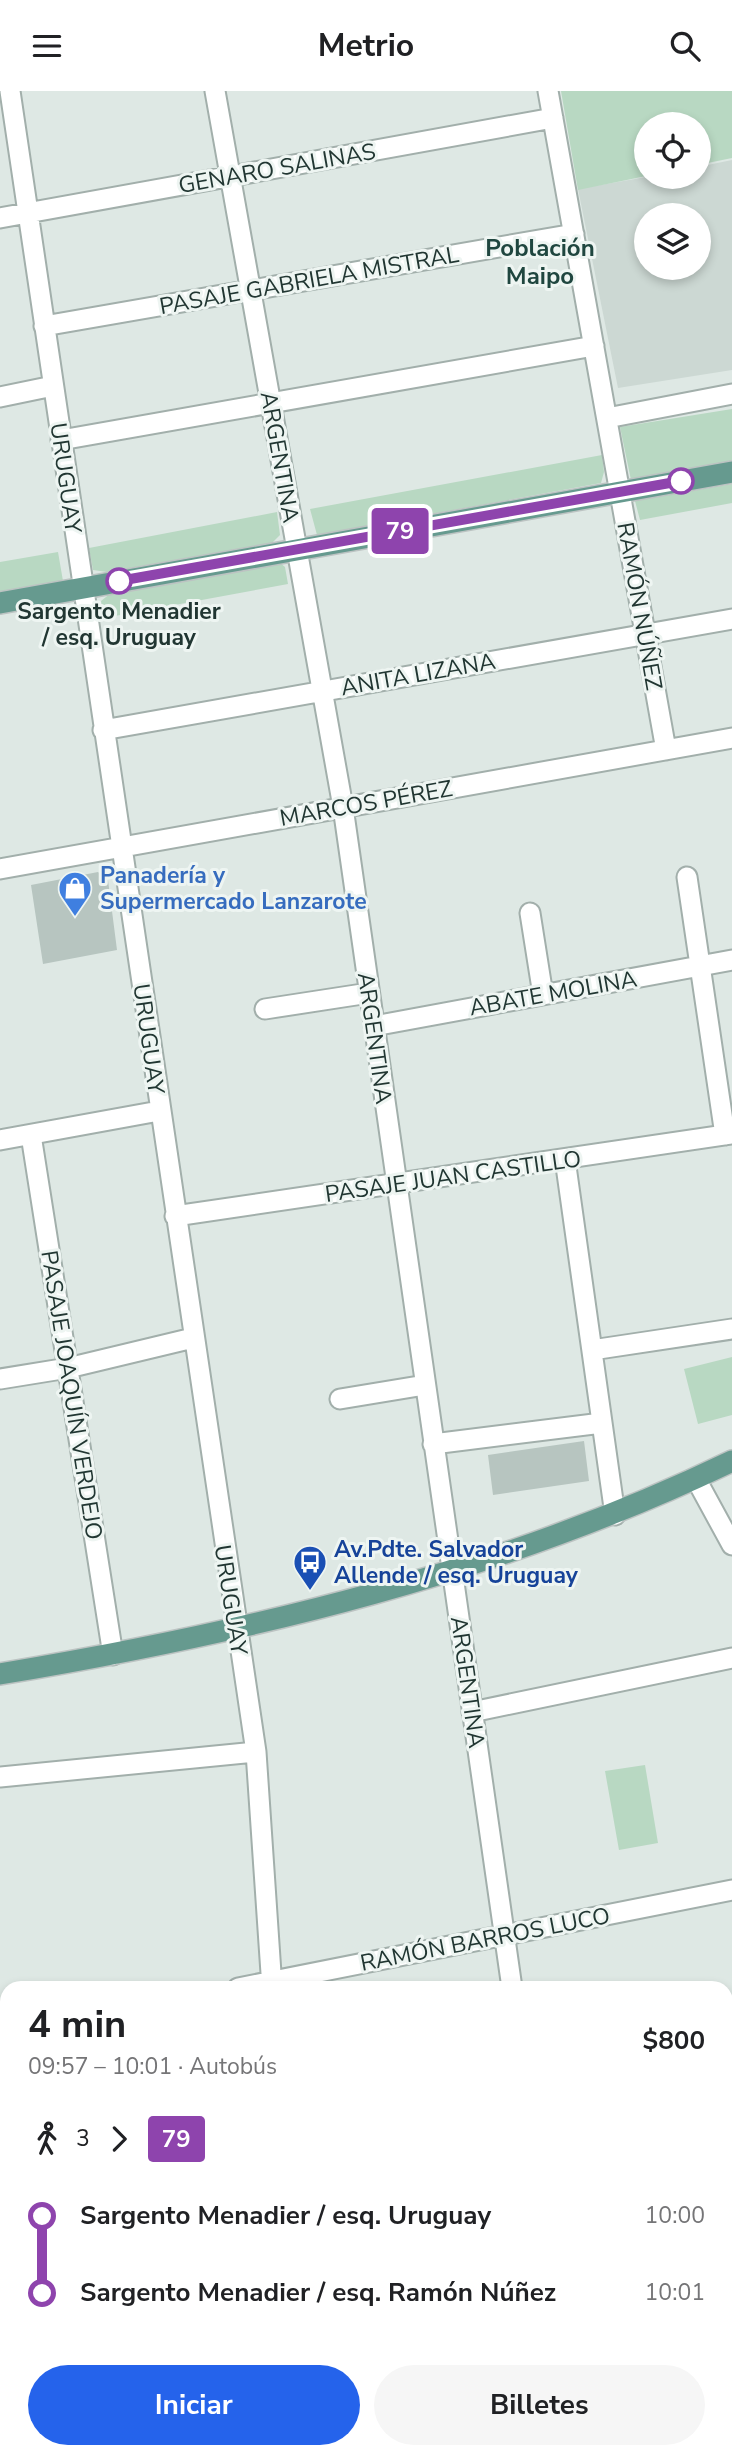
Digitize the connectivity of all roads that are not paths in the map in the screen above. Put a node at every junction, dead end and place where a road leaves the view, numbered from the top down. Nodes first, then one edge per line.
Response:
1 (215, 91) edge
2 (548, 91) edge
3 (16, 92) edge
4 (553, 118) junction
5 (230, 177) junction
6 (28, 213) junction
7 (0, 218) edge
8 (574, 234) junction
9 (251, 290) junction
10 (44, 326) junction
11 (594, 346) junction
12 (53, 386) junction
13 (732, 394) edge
14 (0, 397) edge
15 (271, 403) junction
16 (607, 418) junction
17 (61, 439) junction
18 (732, 472) edge
19 (620, 492) junction
20 (297, 549) junction
21 (83, 588) junction
22 (0, 603) edge
23 (732, 619) edge
24 (645, 634) junction
25 (322, 691) junction
26 (103, 730) junction
27 (732, 738) edge
28 (666, 750) junction
29 (342, 807) junction
30 (121, 847) junction
31 (0, 869) edge
32 (687, 877) dead end
33 (530, 913) dead end
34 (732, 960) edge
35 (701, 966) junction
36 (369, 993) junction
37 (543, 995) junction
38 (265, 1010) dead end
39 (374, 1026) junction
40 (159, 1111) junction
41 (729, 1134) edge
42 (31, 1135) junction
43 (0, 1140) edge
44 (565, 1159) junction
45 (396, 1185) junction
46 (175, 1216) junction
47 (732, 1329) edge
48 (193, 1338) junction
49 (592, 1350) junction
50 (68, 1367) junction
51 (0, 1379) edge
52 (425, 1385) junction
53 (340, 1399) dead end
54 (602, 1423) junction
55 (433, 1444) junction
56 (732, 1461) edge
57 (696, 1479) junction
58 (615, 1515) junction
59 (732, 1545) edge
60 (452, 1572) junction
61 (235, 1628) junction
62 (113, 1655) junction
63 (732, 1658) edge
64 (0, 1674) edge
65 (472, 1712) junction
66 (256, 1752) junction
67 (0, 1777) edge
68 (732, 1890) edge
69 (505, 1934) junction
70 (272, 1981) edge
71 (290, 1981) edge
72 (511, 1981) edge

1 - 5 street, ARGENTINA
2 - 4 street, RAMÓN NÚÑEZ
3 - 6 street, URUGUAY
4 - 5 street, GENARO SALINAS
4 - 8 street, RAMÓN NÚÑEZ
5 - 6 street, GENARO SALINAS
5 - 9 street, ARGENTINA
6 - 7 street, GENARO SALINAS
6 - 10 street, URUGUAY
8 - 9 street, PASAJE GABRIELA MISTRAL
8 - 11 street, RAMÓN NÚÑEZ
9 - 10 street, PASAJE GABRIELA MISTRAL
9 - 15 street, ARGENTINA
10 - 12 street, URUGUAY
11 - 15 street
11 - 16 street, RAMÓN NÚÑEZ
12 - 14 street
12 - 17 street, URUGUAY
13 - 16 street
15 - 17 street
15 - 20 street, ARGENTINA
16 - 19 street, RAMÓN NÚÑEZ
17 - 21 street, URUGUAY
18 - 19 main road
19 - 20 main road
19 - 24 street, RAMÓN NÚÑEZ
20 - 21 main road
20 - 25 street, ARGENTINA
21 - 22 main road
21 - 26 street, URUGUAY
23 - 24 street, ANITA LIZANA
24 - 25 street, ANITA LIZANA
24 - 28 street, RAMÓN NÚÑEZ
25 - 26 street, ANITA LIZANA
25 - 29 street, ARGENTINA
26 - 30 street, URUGUAY
27 - 28 street, MARCOS PÉREZ
28 - 29 street, MARCOS PÉREZ
29 - 30 street, MARCOS PÉREZ
29 - 36 street, ARGENTINA
30 - 31 street, MARCOS PÉREZ
30 - 40 street, URUGUAY
32 - 35 street
33 - 37 street
34 - 35 street, ABATE MOLINA
35 - 37 street, ABATE MOLINA
35 - 41 street
36 - 38 street
36 - 39 street, ARGENTINA
37 - 39 street, ABATE MOLINA
39 - 45 street, ARGENTINA
40 - 42 street
40 - 46 street, URUGUAY
41 - 44 street, PASAJE JUAN CASTILLO
42 - 43 street
42 - 50 street, PASAJE JOAQUÍN VERDEJO
44 - 45 street, PASAJE JUAN CASTILLO
44 - 49 street
45 - 46 street, PASAJE JUAN CASTILLO
45 - 52 street, ARGENTINA
46 - 48 street, URUGUAY
47 - 49 street
48 - 50 street
48 - 61 street, URUGUAY
49 - 54 street
50 - 51 street
50 - 62 street, PASAJE JOAQUÍN VERDEJO
52 - 53 street
52 - 55 street, ARGENTINA
54 - 55 street
54 - 58 street
55 - 60 street, ARGENTINA
56 - 57 main road
57 - 58 main road
57 - 59 street
58 - 60 main road
60 - 61 main road
60 - 65 street, ARGENTINA
61 - 62 main road
61 - 66 street, URUGUAY
62 - 64 main road
63 - 65 street
65 - 69 street, ARGENTINA
66 - 67 street
66 - 70 street, URUGUAY
68 - 69 street, RAMÓN BARROS LUCO
69 - 71 street, RAMÓN BARROS LUCO
69 - 72 street, ARGENTINA

